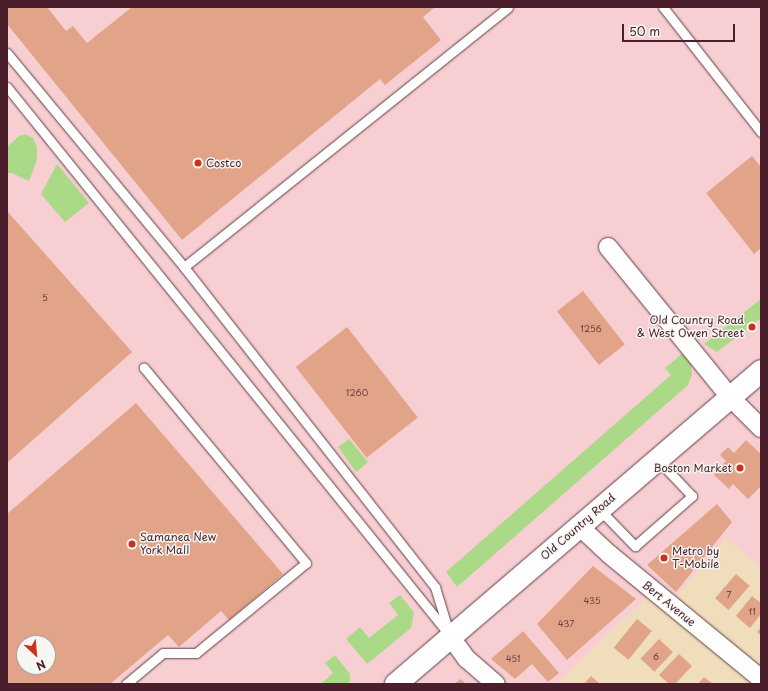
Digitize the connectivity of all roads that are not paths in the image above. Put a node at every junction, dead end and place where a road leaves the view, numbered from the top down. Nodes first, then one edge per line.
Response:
1 (508, 7) edge
2 (663, 7) edge
3 (7, 52) edge
4 (7, 87) edge
5 (761, 132) edge
6 (608, 247) dead end
7 (184, 267) junction
8 (144, 368) dead end
9 (761, 371) edge
10 (730, 397) junction
11 (761, 428) edge
12 (657, 459) junction
13 (599, 509) junction
14 (579, 526) junction
15 (450, 636) junction
16 (761, 680) edge
17 (126, 684) edge
18 (396, 684) edge
19 (496, 684) edge

1 - 7 lane
2 - 5 lane
3 - 7 lane
4 - 15 lane
6 - 10 street
7 - 15 lane
8 - 17 lane
9 - 10 main road, Old Country Road
10 - 11 street
10 - 12 main road, Old Country Road
12 - 13 main road, Old Country Road
12 - 13 lane
13 - 14 main road, Old Country Road
14 - 15 main road, Old Country Road
14 - 16 street, Bert Avenue
15 - 18 main road, Old Country Road
15 - 19 street

